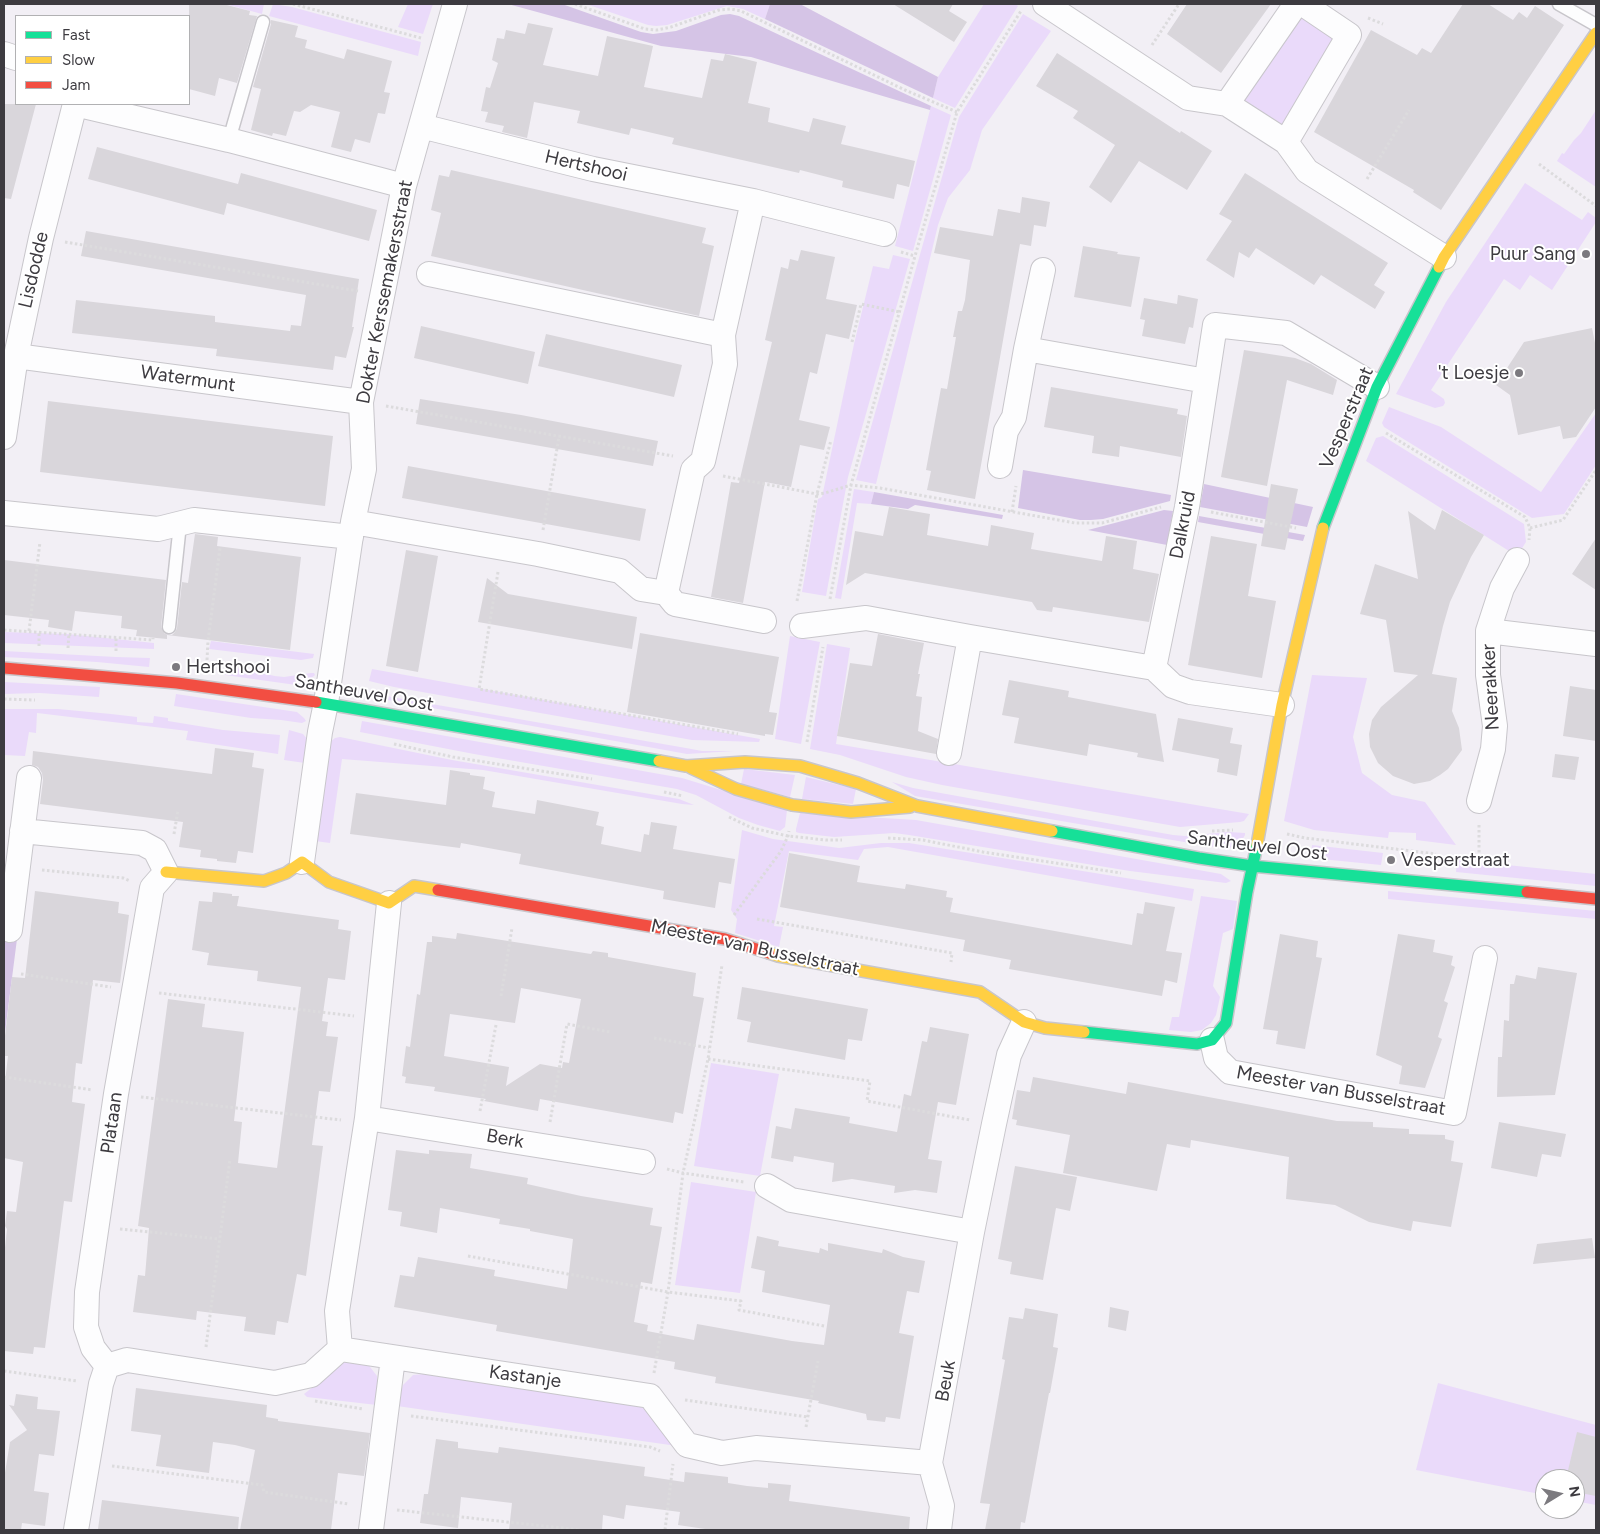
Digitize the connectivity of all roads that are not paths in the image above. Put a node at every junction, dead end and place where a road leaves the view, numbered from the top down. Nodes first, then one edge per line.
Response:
1 (455, 4) edge
2 (1045, 4) edge
3 (1296, 4) edge
4 (1303, 4) edge
5 (1559, 4) edge
6 (1073, 11) edge
7 (263, 22) dead end
8 (1596, 25) edge
9 (1596, 33) edge
10 (1227, 104) junction
11 (75, 105) edge
12 (79, 105) edge
13 (421, 126) junction
14 (228, 140) junction
15 (1286, 142) junction
16 (404, 186) junction
17 (753, 201) junction
18 (884, 234) dead end
19 (1444, 257) junction
20 (1043, 270) dead end
21 (429, 274) dead end
22 (722, 335) junction
23 (1026, 350) junction
24 (16, 356) junction
25 (1206, 381) junction
26 (1377, 387) junction
27 (361, 402) junction
28 (4, 437) edge
29 (1000, 466) dead end
30 (4, 513) edge
31 (180, 524) junction
32 (352, 529) junction
33 (1517, 560) dead end
34 (666, 593) junction
35 (807, 618) road end
36 (764, 621) dead end
37 (169, 627) road end
38 (1488, 630) junction
39 (970, 637) junction
40 (1596, 644) edge
41 (4, 668) edge
42 (1154, 668) junction
43 (326, 703) junction
44 (1282, 705) junction
45 (949, 753) dead end
46 (686, 766) junction
47 (29, 778) dead end
48 (1479, 801) road end
49 (917, 806) junction
50 (22, 831) junction
51 (302, 862) junction
52 (1252, 866) junction
53 (159, 880) junction
54 (1596, 900) edge
55 (389, 903) junction
56 (10, 930) dead end
57 (1485, 958) dead end
58 (1024, 1022) junction
59 (1212, 1040) junction
60 (367, 1118) junction
61 (643, 1162) dead end
62 (767, 1186) road end
63 (972, 1232) junction
64 (340, 1349) junction
65 (393, 1358) junction
66 (104, 1375) junction
67 (930, 1463) junction
68 (373, 1519) edge
69 (76, 1530) edge
70 (938, 1530) edge

1 - 13 street, Dokter Kerssemakersstraat
2 - 6 street
3 - 10 street
4 - 15 street
5 - 8 lane
6 - 10 street
7 - 14 lane
9 - 19 street, Vesperstraat
10 - 15 street
11 - 24 street, Lisdodde
12 - 14 street, Lisdodde
13 - 16 street, Dokter Kerssemakersstraat
13 - 17 street, Hertshooi
14 - 16 street, Lisdodde
15 - 19 street
16 - 27 street, Dokter Kerssemakersstraat
17 - 18 street, Hertshooi
17 - 22 street
19 - 26 street, Vesperstraat
20 - 23 street
21 - 22 street
22 - 34 street
23 - 25 street
23 - 29 street
24 - 27 street, Watermunt
24 - 28 street, Lisdodde
25 - 26 street, Dalkruid
25 - 42 street, Dalkruid
26 - 44 street, Vesperstraat
27 - 32 street, Dokter Kerssemakersstraat
30 - 31 street
31 - 32 street
31 - 37 lane
32 - 34 street
32 - 43 street, Dokter Kerssemakersstraat
33 - 38 street, Neerakker
34 - 36 street
35 - 39 street
38 - 40 street, Neerakker
38 - 48 street, Neerakker
39 - 42 street
39 - 45 street
41 - 43 street, Santheuvel Oost
42 - 44 street
43 - 46 street, Santheuvel Oost
43 - 51 street
44 - 52 street, Vesperstraat
46 - 49 street, Santheuvel Oost
46 - 49 street, Santheuvel Oost
47 - 50 street
49 - 52 street, Santheuvel Oost
50 - 53 street
50 - 56 street
51 - 53 street
51 - 55 street
52 - 54 street, Santheuvel Oost
52 - 59 street
53 - 66 street, Plataan
55 - 58 street, Meester van Busselstraat
55 - 60 street
57 - 59 street, Meester van Busselstraat
58 - 59 street, Meester van Busselstraat
58 - 63 street, Beuk
60 - 61 street, Berk
60 - 64 street
62 - 63 street
63 - 67 street, Beuk
64 - 65 street, Kastanje
64 - 66 street
65 - 67 street, Kastanje
65 - 68 street
66 - 69 street
67 - 70 street, Beuk

